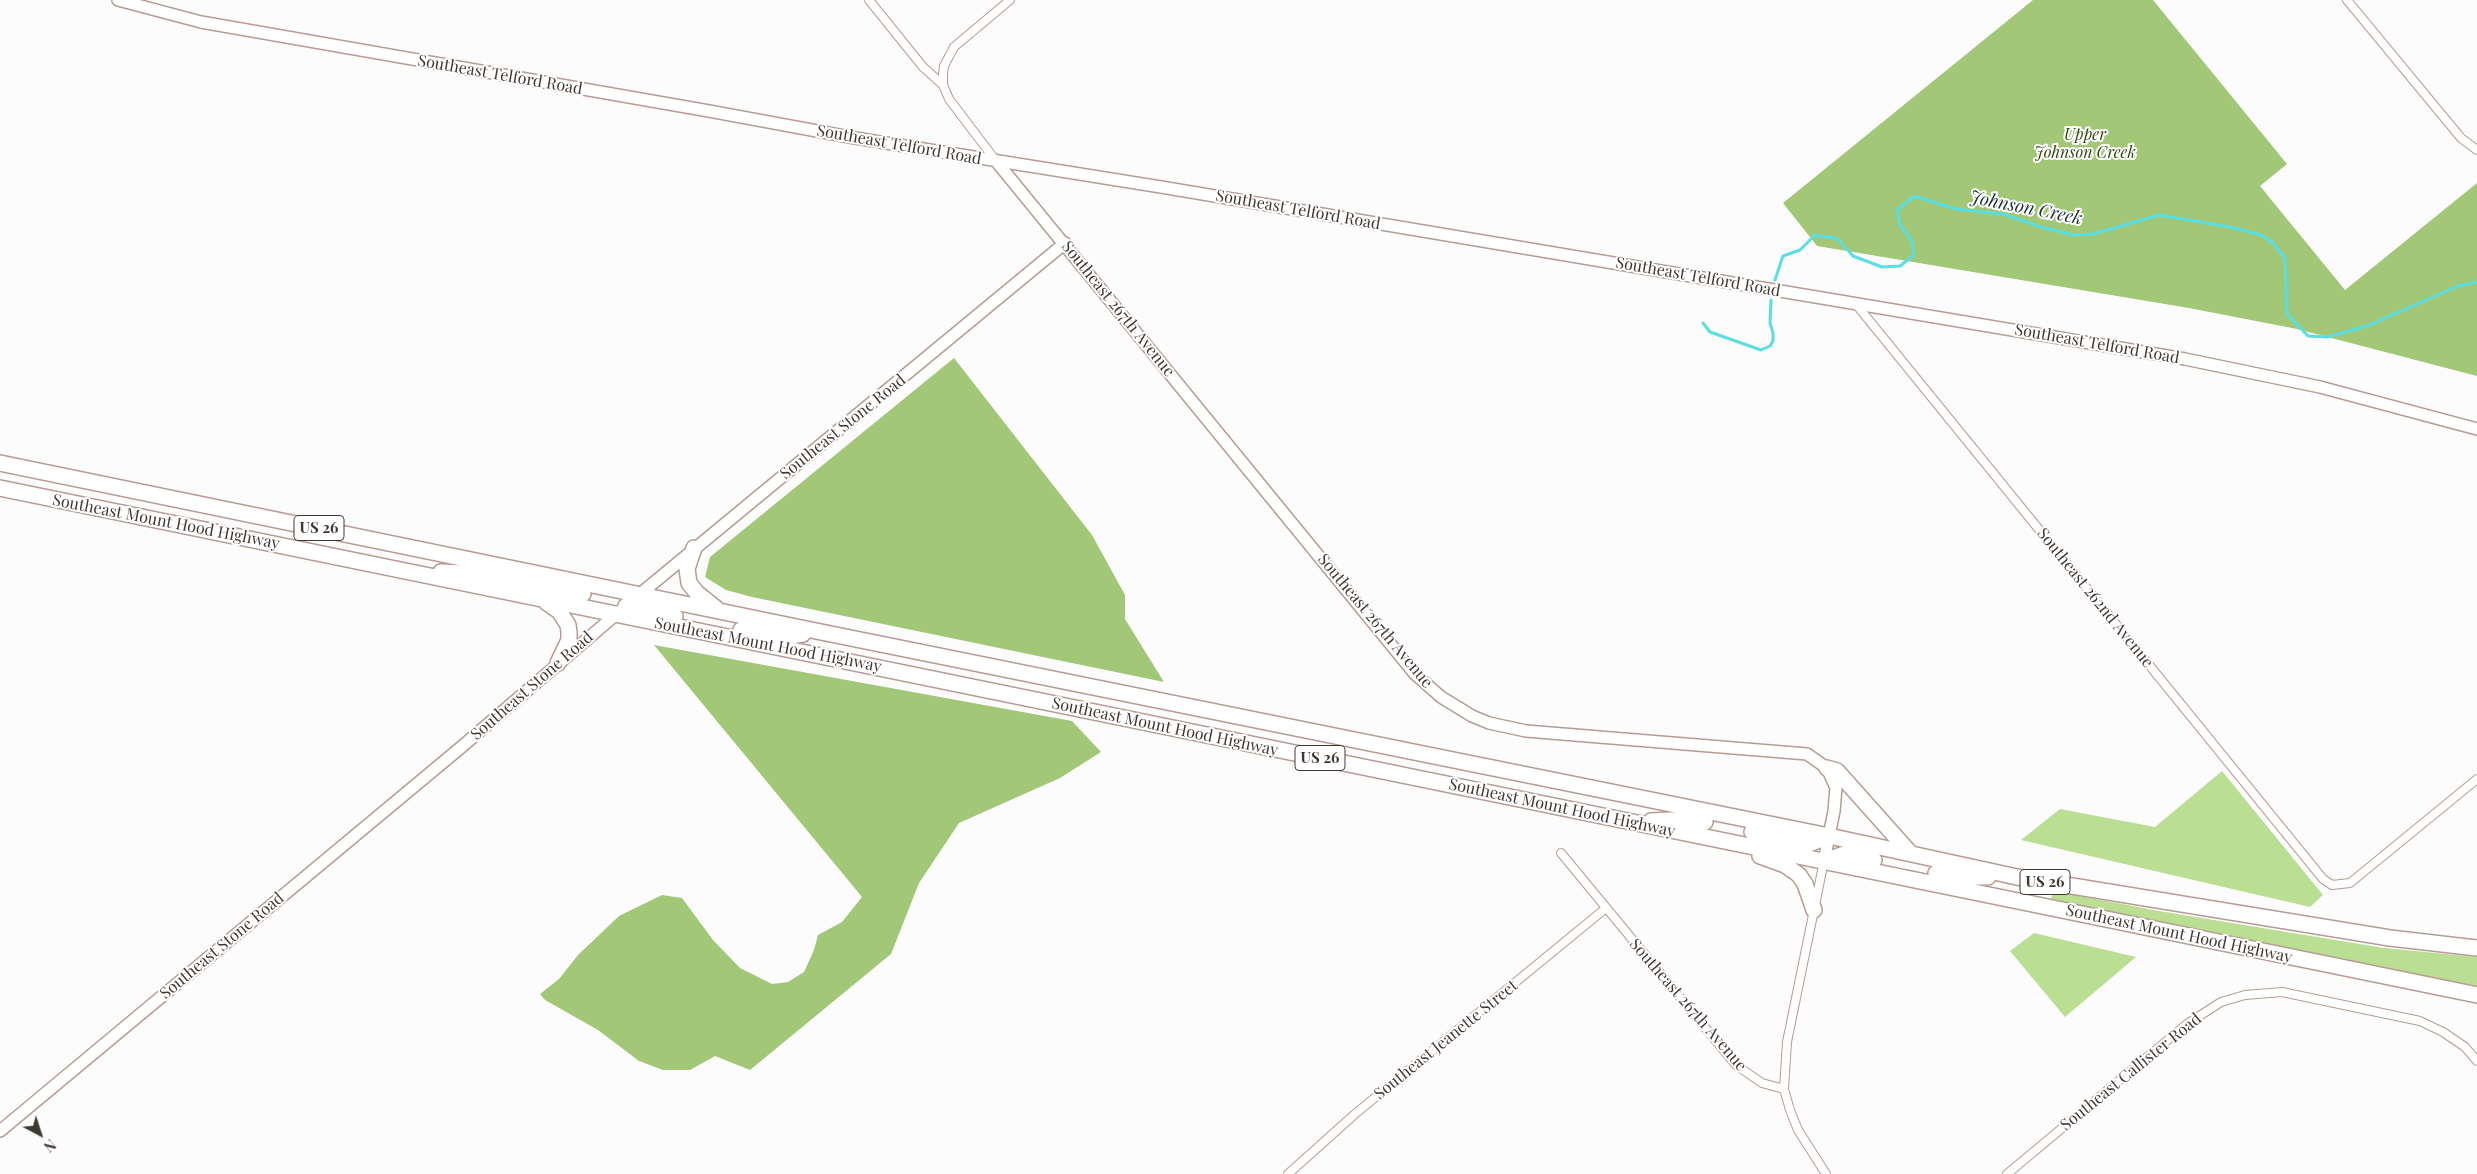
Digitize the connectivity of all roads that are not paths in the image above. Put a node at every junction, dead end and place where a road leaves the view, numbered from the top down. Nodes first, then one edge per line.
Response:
1 (118, 0) edge
2 (869, 0) edge
3 (1010, 0) edge
4 (2347, 0) edge
5 (943, 85) junction
6 (2477, 150) edge
7 (996, 161) junction
8 (1065, 243) junction
9 (1855, 303) junction
10 (2477, 430) edge
11 (0, 463) edge
12 (0, 488) edge
13 (694, 548) junction
14 (419, 574) junction
15 (543, 600) junction
16 (627, 605) junction
17 (720, 612) junction
18 (816, 631) junction
19 (558, 663) junction
20 (1827, 768) junction
21 (2477, 779) edge
22 (1630, 822) junction
23 (1829, 836) junction
24 (1724, 842) junction
25 (1561, 853) dead end
26 (1912, 855) junction
27 (1824, 861) junction
28 (2016, 877) junction
29 (1606, 908) junction
30 (1814, 910) junction
31 (2477, 948) edge
32 (2477, 995) edge
33 (2477, 1061) edge
34 (1784, 1089) junction
35 (0, 1131) edge
36 (1288, 1174) edge
37 (1826, 1174) edge
38 (2007, 1174) edge

1 - 7 street, Southeast Telford Road
2 - 5 street
3 - 5 street
4 - 6 street
5 - 7 street
7 - 8 street, Southeast 267th Avenue
7 - 9 street, Southeast Telford Road
8 - 13 street, Southeast Stone Road
8 - 20 street, Southeast 267th Avenue
9 - 10 street, Southeast Telford Road
9 - 21 street, Southeast 262nd Avenue
11 - 16 highway, Southeast Mount Hood Highway / US 26
12 - 14 highway, Southeast Mount Hood Highway / US 26
13 - 16 street, Southeast Stone Road
13 - 17 highway
14 - 15 highway, Southeast Mount Hood Highway / US 26
14 - 16 highway
15 - 16 highway, Southeast Mount Hood Highway / US 26
15 - 19 highway
16 - 17 highway, Southeast Mount Hood Highway / US 26
16 - 18 highway
16 - 19 street, Southeast Stone Road
16 - 22 highway, Southeast Mount Hood Highway / US 26
17 - 18 highway, Southeast Mount Hood Highway / US 26
18 - 23 highway, Southeast Mount Hood Highway / US 26
19 - 35 street, Southeast Stone Road
20 - 23 street
20 - 26 highway
22 - 23 highway
22 - 24 highway, Southeast Mount Hood Highway / US 26
23 - 26 highway, Southeast Mount Hood Highway / US 26
23 - 27 street
24 - 27 highway, Southeast Mount Hood Highway / US 26
24 - 30 highway
25 - 29 street, Southeast 267th Avenue
26 - 28 highway, Southeast Mount Hood Highway / US 26
27 - 28 highway
27 - 30 street
27 - 32 highway, Southeast Mount Hood Highway / US 26
28 - 31 highway, Southeast Mount Hood Highway / US 26
29 - 34 street, Southeast 267th Avenue
29 - 36 street, Southeast Jeanette Street
30 - 34 street
33 - 38 street, Southeast Callister Road
34 - 37 street

